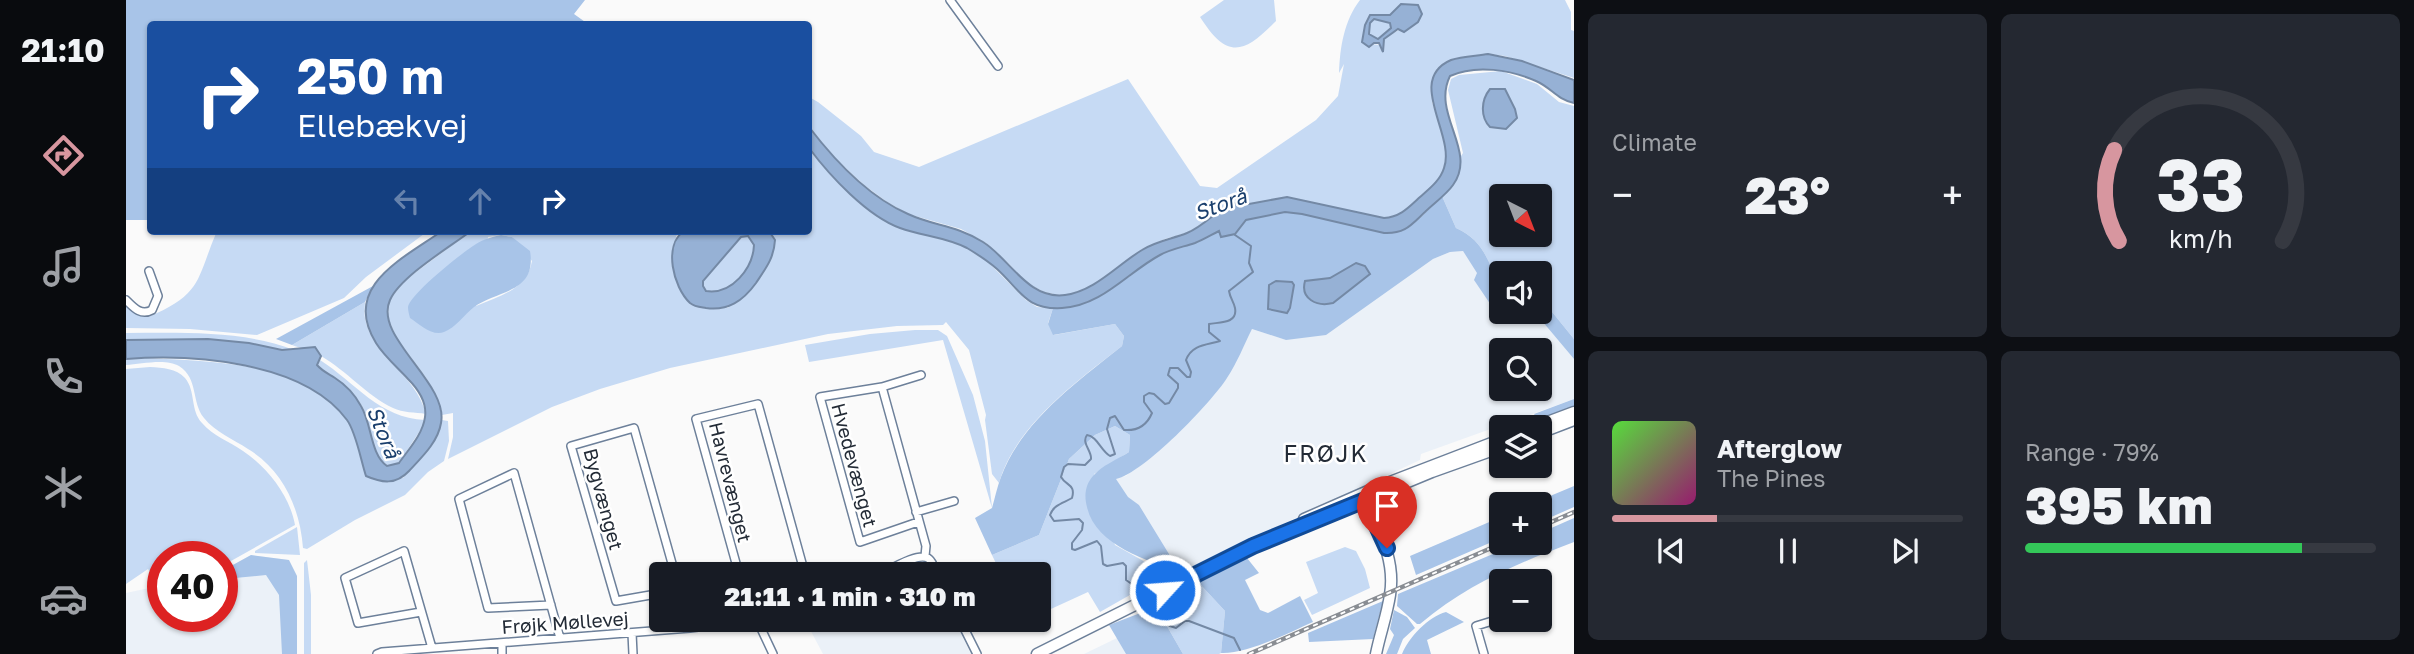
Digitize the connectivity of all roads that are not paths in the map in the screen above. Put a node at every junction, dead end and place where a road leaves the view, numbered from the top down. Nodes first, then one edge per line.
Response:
1 (950, 0) edge
2 (998, 66) dead end
3 (149, 271) dead end
4 (126, 300) edge
5 (921, 375) dead end
6 (882, 387) junction
7 (1574, 412) edge
8 (1552, 420) edge
9 (1574, 420) edge
10 (1552, 428) edge
11 (1489, 444) edge
12 (1489, 452) edge
13 (1364, 496) junction
14 (954, 501) dead end
15 (916, 512) junction
16 (918, 522) junction
17 (925, 556) junction
18 (672, 562) edge
19 (736, 562) edge
20 (801, 562) edge
21 (906, 562) edge
22 (931, 562) edge
23 (649, 595) edge
24 (551, 605) junction
25 (421, 612) junction
26 (1489, 622) edge
27 (649, 632) edge
28 (762, 632) edge
29 (966, 632) edge
30 (632, 633) junction
31 (560, 638) junction
32 (502, 643) junction
33 (432, 648) junction
34 (377, 654) edge
35 (502, 654) edge
36 (633, 654) edge
37 (773, 654) edge
38 (977, 654) edge
39 (1037, 654) edge
40 (1376, 654) edge
41 (1484, 654) edge

1 - 2 street
3 - 4 street
5 - 6 street, Hvedevænget
6 - 15 street
6 - 16 street, Hvedevænget
7 - 8 street
9 - 10 street
11 - 13 street
12 - 13 street
13 - 39 street
13 - 40 street
14 - 15 street
15 - 16 street
16 - 17 street
17 - 21 street
17 - 22 street
18 - 23 street, Bygvænget
19 - 20 street, Havrevænget
24 - 24 street
24 - 31 street
25 - 25 street
25 - 33 street
26 - 41 street
27 - 30 street, Frøjk Møllevej
28 - 37 street
29 - 38 street
30 - 31 street, Frøjk Møllevej
30 - 36 street
31 - 32 street, Frøjk Møllevej
32 - 33 street, Frøjk Møllevej
32 - 35 street
33 - 34 street, Frøjk Møllevej

